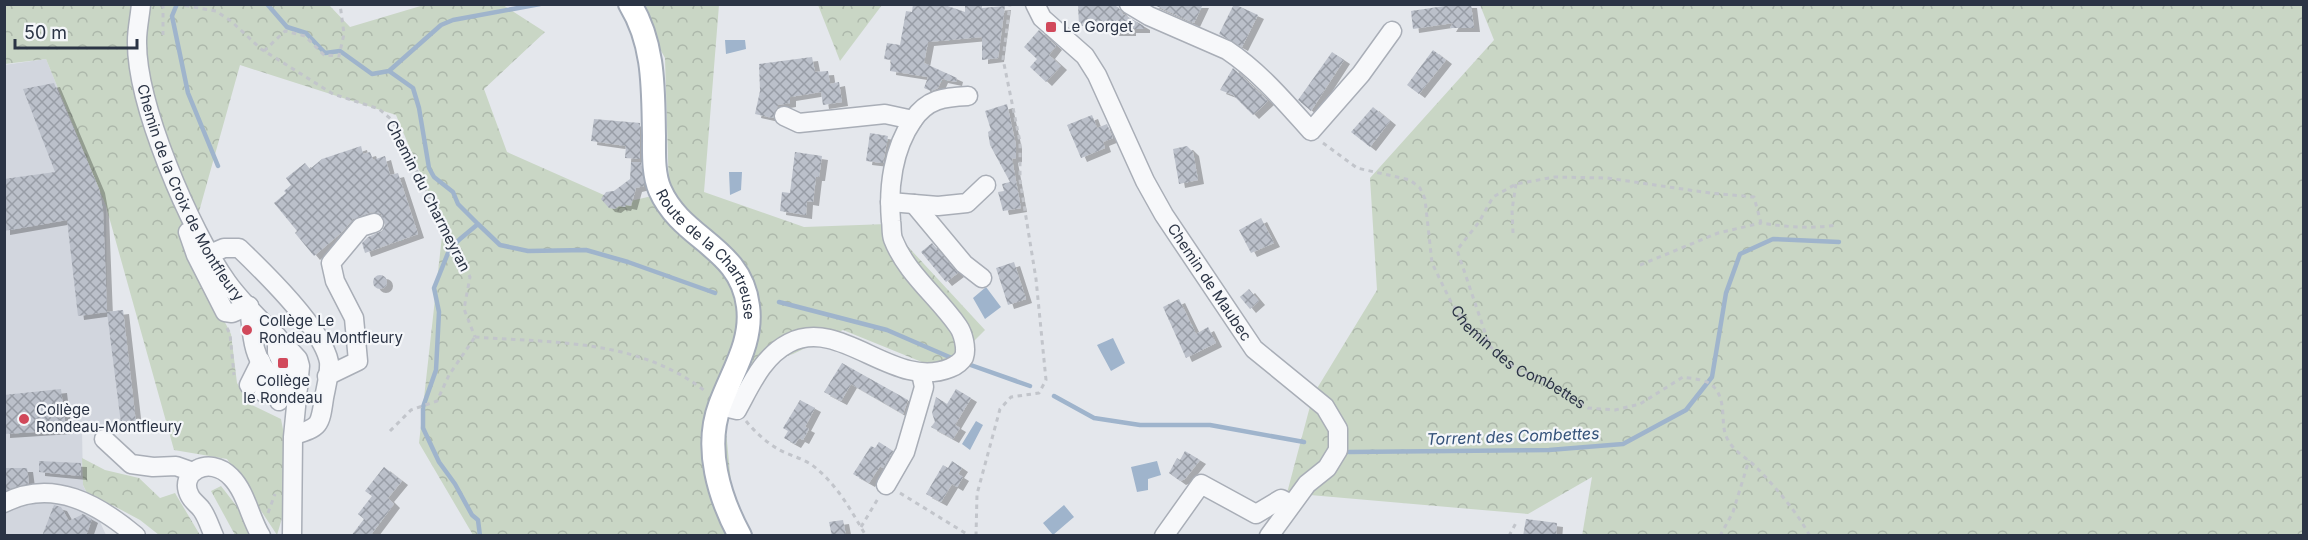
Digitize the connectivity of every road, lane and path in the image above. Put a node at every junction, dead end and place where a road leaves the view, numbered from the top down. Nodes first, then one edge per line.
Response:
1 (141, 4) edge
2 (163, 4) edge
3 (340, 4) edge
4 (630, 4) edge
5 (1010, 4) edge
6 (1035, 4) edge
7 (1129, 4) edge
8 (177, 5) edge
9 (1392, 32) dead end
10 (163, 35) dead end
11 (264, 51) junction
12 (968, 96) dead end
13 (784, 116) dead end
14 (913, 120) junction
15 (1311, 131) junction
16 (1516, 184) junction
17 (986, 185) dead end
18 (183, 201) junction
19 (890, 202) junction
20 (914, 204) junction
21 (374, 223) dead end
22 (1761, 223) junction
23 (1837, 225) dead end
24 (1513, 233) dead end
25 (210, 254) junction
26 (1640, 265) dead end
27 (982, 278) dead end
28 (475, 337) junction
29 (1488, 343) junction
30 (260, 365) junction
31 (921, 373) junction
32 (327, 376) junction
33 (723, 403) junction
34 (390, 431) dead end
35 (294, 435) junction
36 (104, 439) dead end
37 (1749, 460) junction
38 (193, 472) junction
39 (886, 485) junction
40 (4, 503) edge
41 (1291, 504) junction
42 (1517, 521) dead end
43 (861, 527) junction
44 (136, 536) edge
45 (214, 536) edge
46 (261, 536) edge
47 (292, 536) edge
48 (740, 536) edge
49 (866, 536) edge
50 (970, 536) edge
51 (976, 536) edge
52 (1164, 536) edge
53 (1269, 536) edge
54 (1509, 536) edge
55 (1720, 536) edge
56 (1810, 536) edge

1 - 18 street, Chemin de la Croix de Montfleury
2 - 10 path
3 - 11 path
4 - 33 main road, Route de la Chartreuse
5 - 51 path
6 - 41 street, Chemin de Maubec
7 - 15 street
8 - 11 path, Chemin du Charmeyran
9 - 15 street
11 - 28 path, Chemin du Charmeyran
12 - 14 street
13 - 14 street
14 - 19 street
15 - 29 path, Chemin des Combettes
16 - 22 path
16 - 24 path
16 - 29 path
17 - 20 street
18 - 25 street, Chemin de la Croix de Montfleury
18 - 30 street
19 - 20 street
19 - 31 street
20 - 27 street
21 - 32 street
22 - 23 path
22 - 26 path
25 - 30 street, Chemin de la Croix de Montfleury
25 - 32 street
28 - 33 path
28 - 34 path
29 - 37 path, Chemin des Combettes
30 - 30 path
30 - 30 street, Chemin de la Croix de Montfleury
30 - 35 street, Chemin de la Croix de Montfleury
31 - 33 street
31 - 39 street
32 - 35 street
33 - 43 path
33 - 48 main road, Route de la Chartreuse
35 - 47 street, Chemin de la Croix de Montfleury
36 - 38 street
37 - 55 path
37 - 56 path, Chemin des Combettes
38 - 45 street
38 - 46 street
39 - 43 path
39 - 50 path
40 - 44 street
41 - 52 street
41 - 53 street, Chemin de Maubec
42 - 54 path
43 - 49 path

